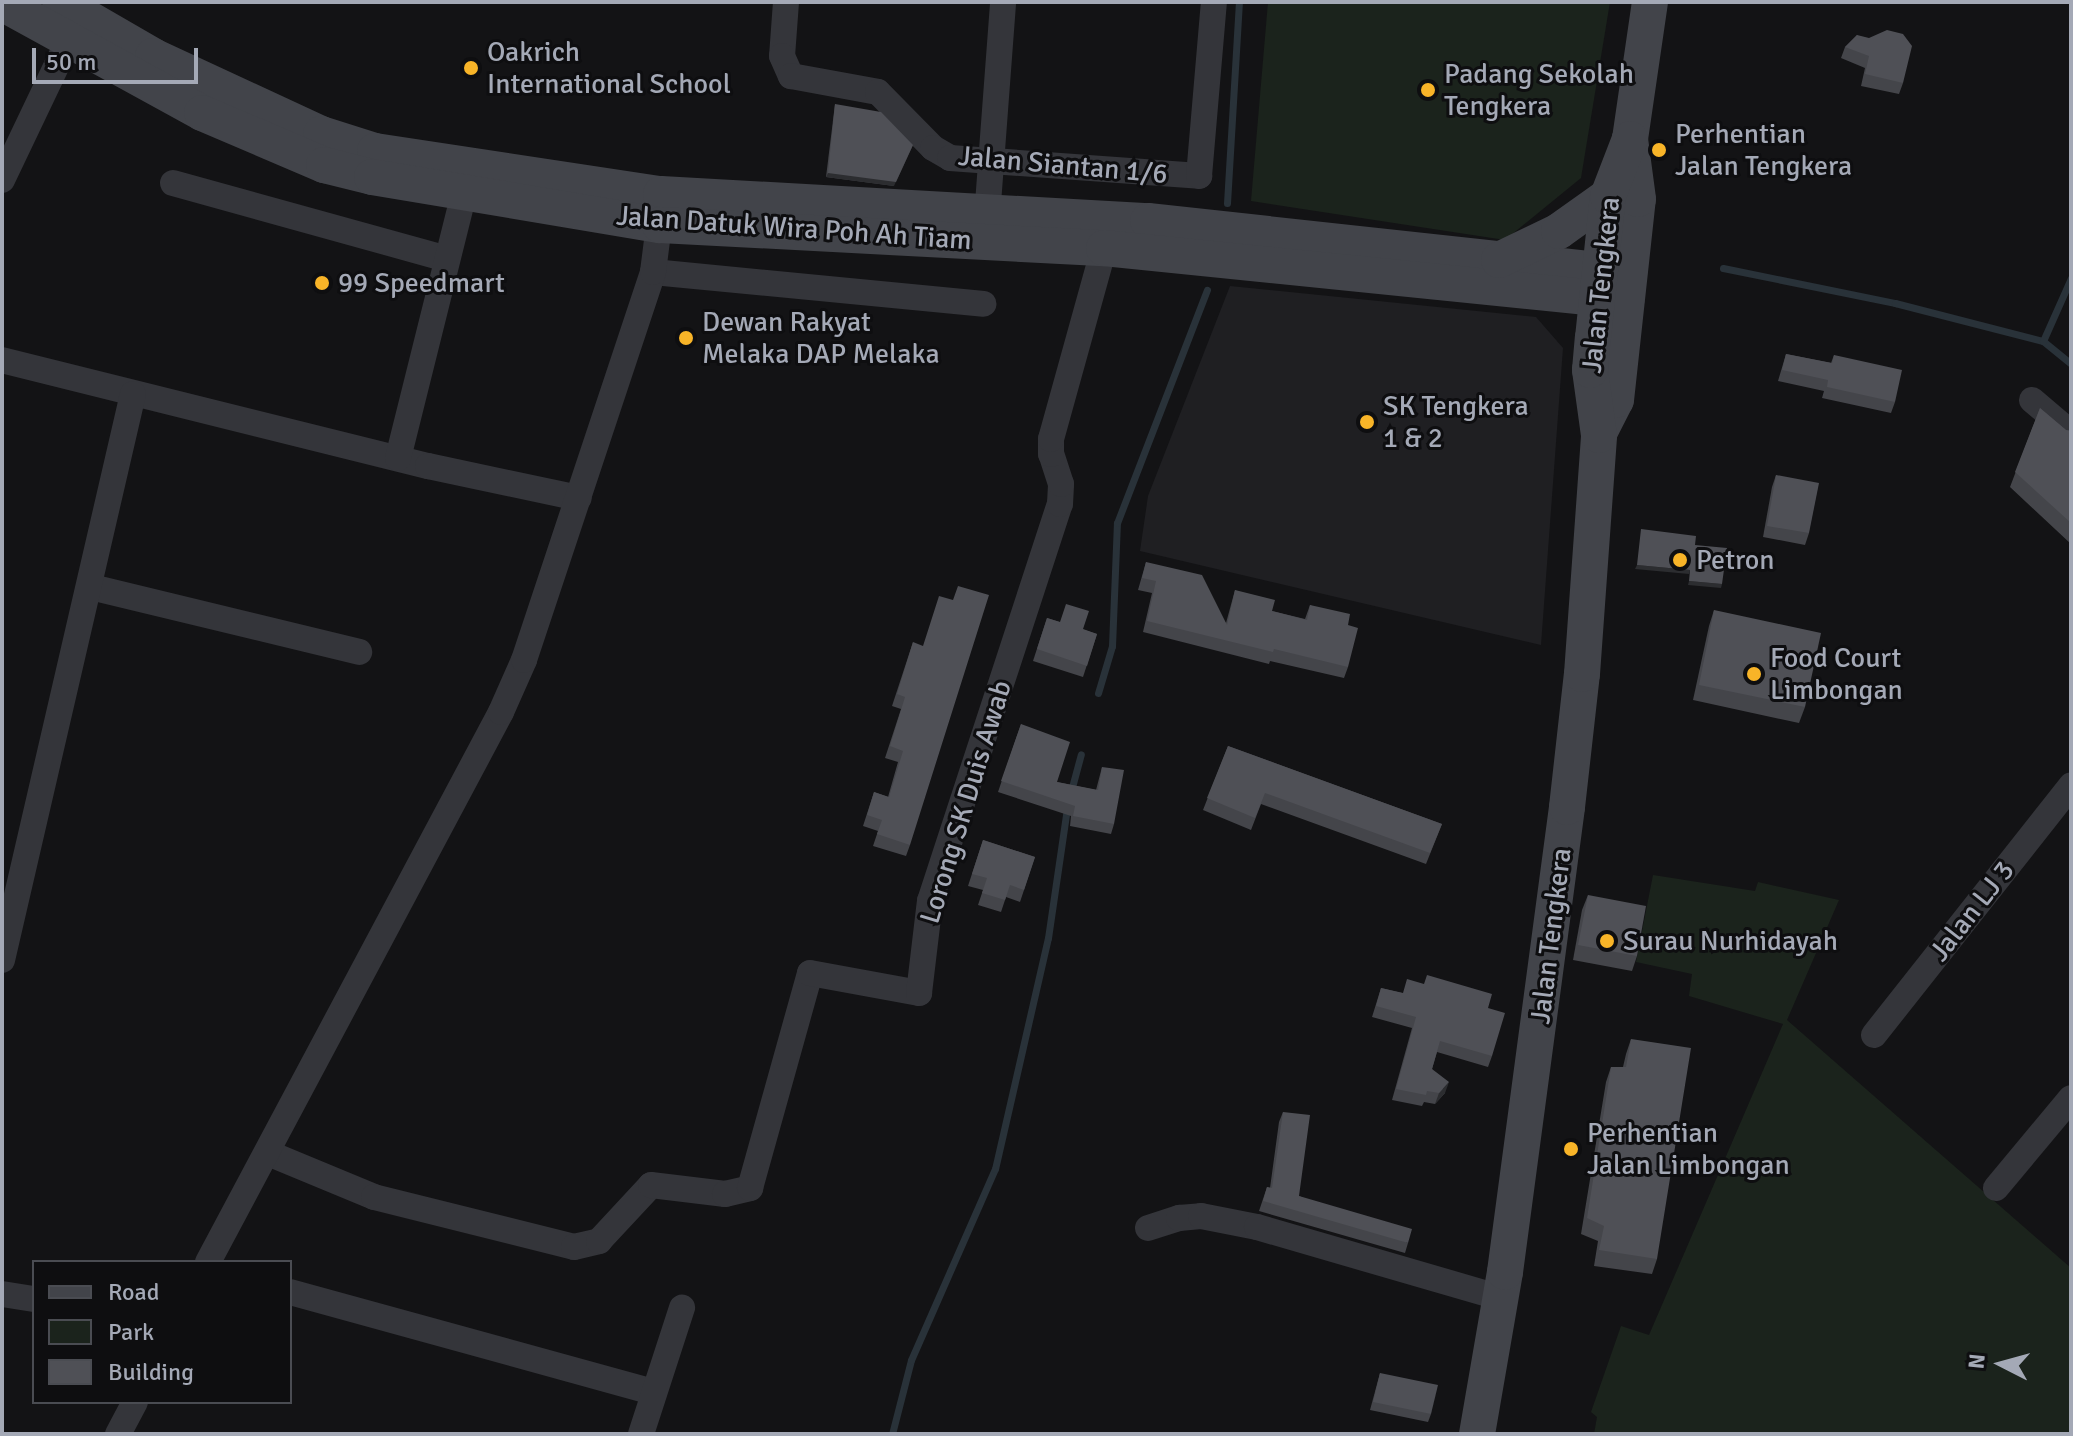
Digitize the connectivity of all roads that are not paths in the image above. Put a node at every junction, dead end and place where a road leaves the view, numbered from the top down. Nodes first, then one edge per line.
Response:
1 (786, 2) edge
2 (1003, 2) edge
3 (1214, 2) edge
4 (1650, 2) edge
5 (2, 3) edge
6 (70, 19) edge
7 (1630, 139) junction
8 (990, 163) junction
9 (2, 180) edge
10 (173, 183) dead end
11 (464, 193) junction
12 (1608, 196) junction
13 (661, 209) junction
14 (986, 226) junction
15 (1104, 248) junction
16 (447, 259) junction
17 (1497, 260) junction
18 (653, 272) junction
19 (1613, 285) junction
20 (1534, 290) junction
21 (983, 304) dead end
22 (2, 360) edge
23 (1590, 370) junction
24 (133, 394) junction
25 (2032, 400) dead end
26 (2071, 433) edge
27 (1599, 435) junction
28 (398, 458) junction
29 (579, 498) junction
30 (91, 587) junction
31 (359, 652) dead end
32 (2071, 786) edge
33 (2, 960) edge
34 (1874, 1035) dead end
35 (2071, 1098) edge
36 (268, 1153) junction
37 (1996, 1188) dead end
38 (1148, 1228) dead end
39 (209, 1260) edge
40 (292, 1293) edge
41 (2, 1294) edge
42 (1501, 1298) junction
43 (32, 1299) edge
44 (682, 1308) dead end
45 (652, 1392) junction
46 (134, 1404) edge
47 (118, 1434) edge
48 (641, 1434) edge
49 (1477, 1434) edge

1 - 8 street, Jalan Siantan 1/6
2 - 8 street
3 - 8 street, Jalan Siantan 1/6
4 - 7 street, Jalan Tengkera
5 - 6 street, Jalan Datuk Wira Poh Ah Tiam
6 - 9 street
6 - 11 street, Jalan Datuk Wira Poh Ah Tiam
6 - 13 street, Jalan Datuk Wira Poh Ah Tiam
7 - 12 street, Jalan Tengkera
7 - 19 street, Jalan Tengkera
8 - 14 street
10 - 16 street
11 - 13 street, Jalan Datuk Wira Poh Ah Tiam
11 - 16 street
12 - 17 street
12 - 19 street, Jalan Tengkera
13 - 14 street, Jalan Datuk Wira Poh Ah Tiam
13 - 18 street
14 - 15 street, Jalan Datuk Wira Poh Ah Tiam
14 - 17 street, Jalan Datuk Wira Poh Ah Tiam
15 - 20 street, Jalan Datuk Wira Poh Ah Tiam
15 - 36 street, Lorong SK Duis Awab
16 - 28 street
17 - 19 street, Jalan Datuk Wira Poh Ah Tiam
18 - 21 street
18 - 29 street
19 - 20 street, Jalan Datuk Wira Poh Ah Tiam
19 - 23 street, Jalan Tengkera
19 - 27 street, Jalan Tengkera
20 - 23 street
22 - 24 street
23 - 27 street, Jalan Tengkera
24 - 28 street
24 - 30 street
25 - 26 street
27 - 42 street, Jalan Tengkera
28 - 29 street
29 - 36 street
30 - 31 street
30 - 33 street
32 - 34 street, Jalan LJ 3
35 - 37 street
36 - 39 street
38 - 42 street
40 - 45 street
41 - 43 street
42 - 49 street, Jalan Tengkera
44 - 45 street
45 - 48 street
46 - 47 street

